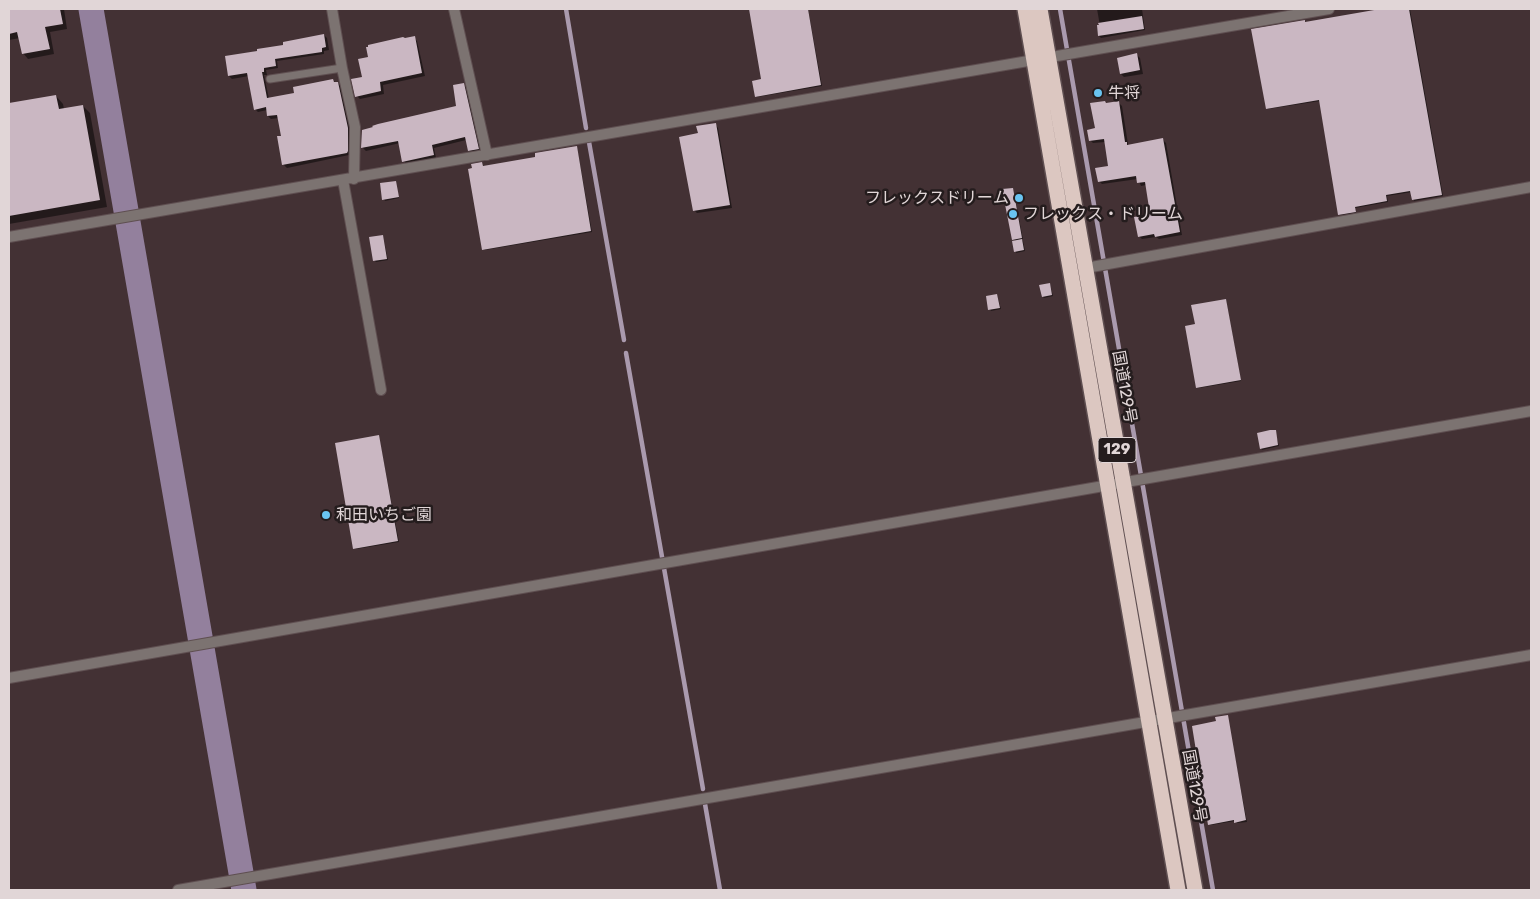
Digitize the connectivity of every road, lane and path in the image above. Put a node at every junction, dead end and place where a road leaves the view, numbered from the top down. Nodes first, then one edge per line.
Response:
1 (332, 9) edge
2 (454, 9) edge
3 (1025, 9) edge
4 (1040, 9) edge
5 (1329, 9) edge
6 (1055, 55) junction
7 (342, 68) junction
8 (270, 78) dead end
9 (487, 155) junction
10 (354, 179) junction
11 (343, 180) junction
12 (1531, 187) edge
13 (9, 237) edge
14 (1086, 268) junction
15 (381, 390) dead end
16 (1531, 411) edge
17 (1123, 482) junction
18 (1107, 485) junction
19 (1531, 655) edge
20 (9, 678) edge
21 (1171, 716) junction
22 (1148, 721) junction
23 (178, 890) edge
24 (1178, 890) edge
25 (1195, 890) edge

1 - 7 street
2 - 9 street
3 - 6 highway, 国道129号 / 129
4 - 6 highway, 国道129号 / 129
5 - 6 street
6 - 9 street
6 - 14 highway, 国道129号 / 129
6 - 18 highway, 国道129号 / 129
7 - 8 lane
7 - 10 street
9 - 10 street
10 - 11 street
11 - 13 street
11 - 15 street
12 - 14 street
14 - 17 highway, 国道129号 / 129
16 - 17 street
17 - 18 street
17 - 21 highway, 国道129号 / 129
18 - 20 street
18 - 22 highway, 国道129号 / 129
19 - 21 street
21 - 22 street
21 - 25 highway, 国道129号 / 129
22 - 23 street
22 - 24 highway, 国道129号 / 129

